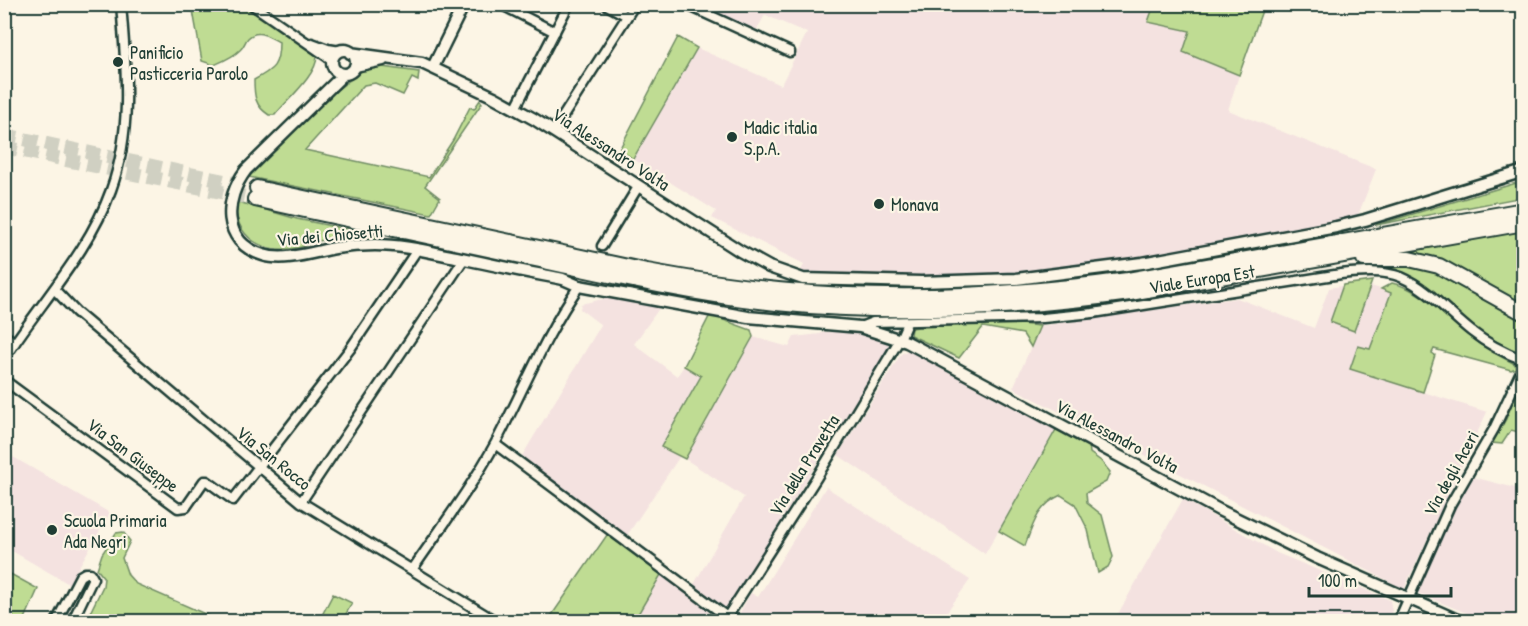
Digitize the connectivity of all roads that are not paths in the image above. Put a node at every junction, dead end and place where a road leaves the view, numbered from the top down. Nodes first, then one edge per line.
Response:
1 (121, 4) edge
2 (251, 4) edge
3 (464, 4) edge
4 (500, 4) edge
5 (569, 4) edge
6 (605, 4) edge
7 (634, 4) edge
8 (685, 4) edge
9 (627, 16) junction
10 (555, 32) junction
11 (790, 52) dead end
12 (395, 59) junction
13 (340, 61) junction
14 (433, 67) junction
15 (515, 109) junction
16 (553, 132) junction
17 (1524, 171) edge
18 (638, 187) junction
19 (1524, 203) edge
20 (1524, 210) edge
21 (1456, 221) junction
22 (1524, 223) edge
23 (603, 246) dead end
24 (417, 250) junction
25 (464, 259) junction
26 (1287, 264) junction
27 (803, 279) joint
28 (579, 286) junction
29 (54, 289) junction
30 (1524, 313) edge
31 (748, 317) joint
32 (907, 323) junction
33 (861, 327) junction
34 (4, 335) edge
35 (900, 339) junction
36 (15, 343) junction
37 (4, 359) edge
38 (1524, 362) edge
39 (4, 380) edge
40 (495, 444) junction
41 (260, 468) junction
42 (301, 502) junction
43 (412, 570) junction
44 (1408, 599) junction
45 (726, 619) edge
46 (56, 621) edge
47 (72, 621) edge
48 (497, 621) edge
49 (1398, 621) edge
50 (1462, 621) edge

1 - 29 street
2 - 13 street, Via Alessandro Volta
3 - 14 street
4 - 10 street
5 - 10 street
6 - 9 street
7 - 9 street
8 - 11 street
9 - 16 street
10 - 15 street
12 - 13 street, Via Alessandro Volta
12 - 13 street, Via Alessandro Volta
12 - 14 street, Via Alessandro Volta
13 - 24 street, Via dei Chiosetti
14 - 15 street, Via Alessandro Volta
15 - 16 street, Via Alessandro Volta
16 - 18 street, Via Alessandro Volta
17 - 27 street, Viale Europa Est
18 - 23 street
18 - 27 street, Via Alessandro Volta
19 - 21 highway
20 - 21 highway
21 - 26 highway
22 - 26 highway
24 - 25 street, Via dei Chiosetti
24 - 41 street
25 - 28 street, Via dei Chiosetti
25 - 42 street
26 - 30 highway
28 - 31 street, Via dei Chiosetti
28 - 40 street
29 - 36 street
29 - 41 street, Via San Rocco
31 - 33 street, Via Alessandro Volta
32 - 33 street, Viale Europa Est
32 - 35 street, Via della Pravetta
32 - 38 street, Viale Europa Est
33 - 35 street, Via Alessandro Volta
34 - 36 street
35 - 44 street, Via Alessandro Volta
35 - 45 street, Via della Pravetta
36 - 37 street
38 - 44 street, Via degli Aceri
39 - 41 street, Via San Giuseppe
40 - 43 street
40 - 45 street
41 - 42 street, Via San Rocco
42 - 43 street, Via San Rocco
43 - 48 street, Via San Rocco
44 - 49 street, Via degli Aceri
44 - 50 street, Via Alessandro Volta
46 - 47 street

